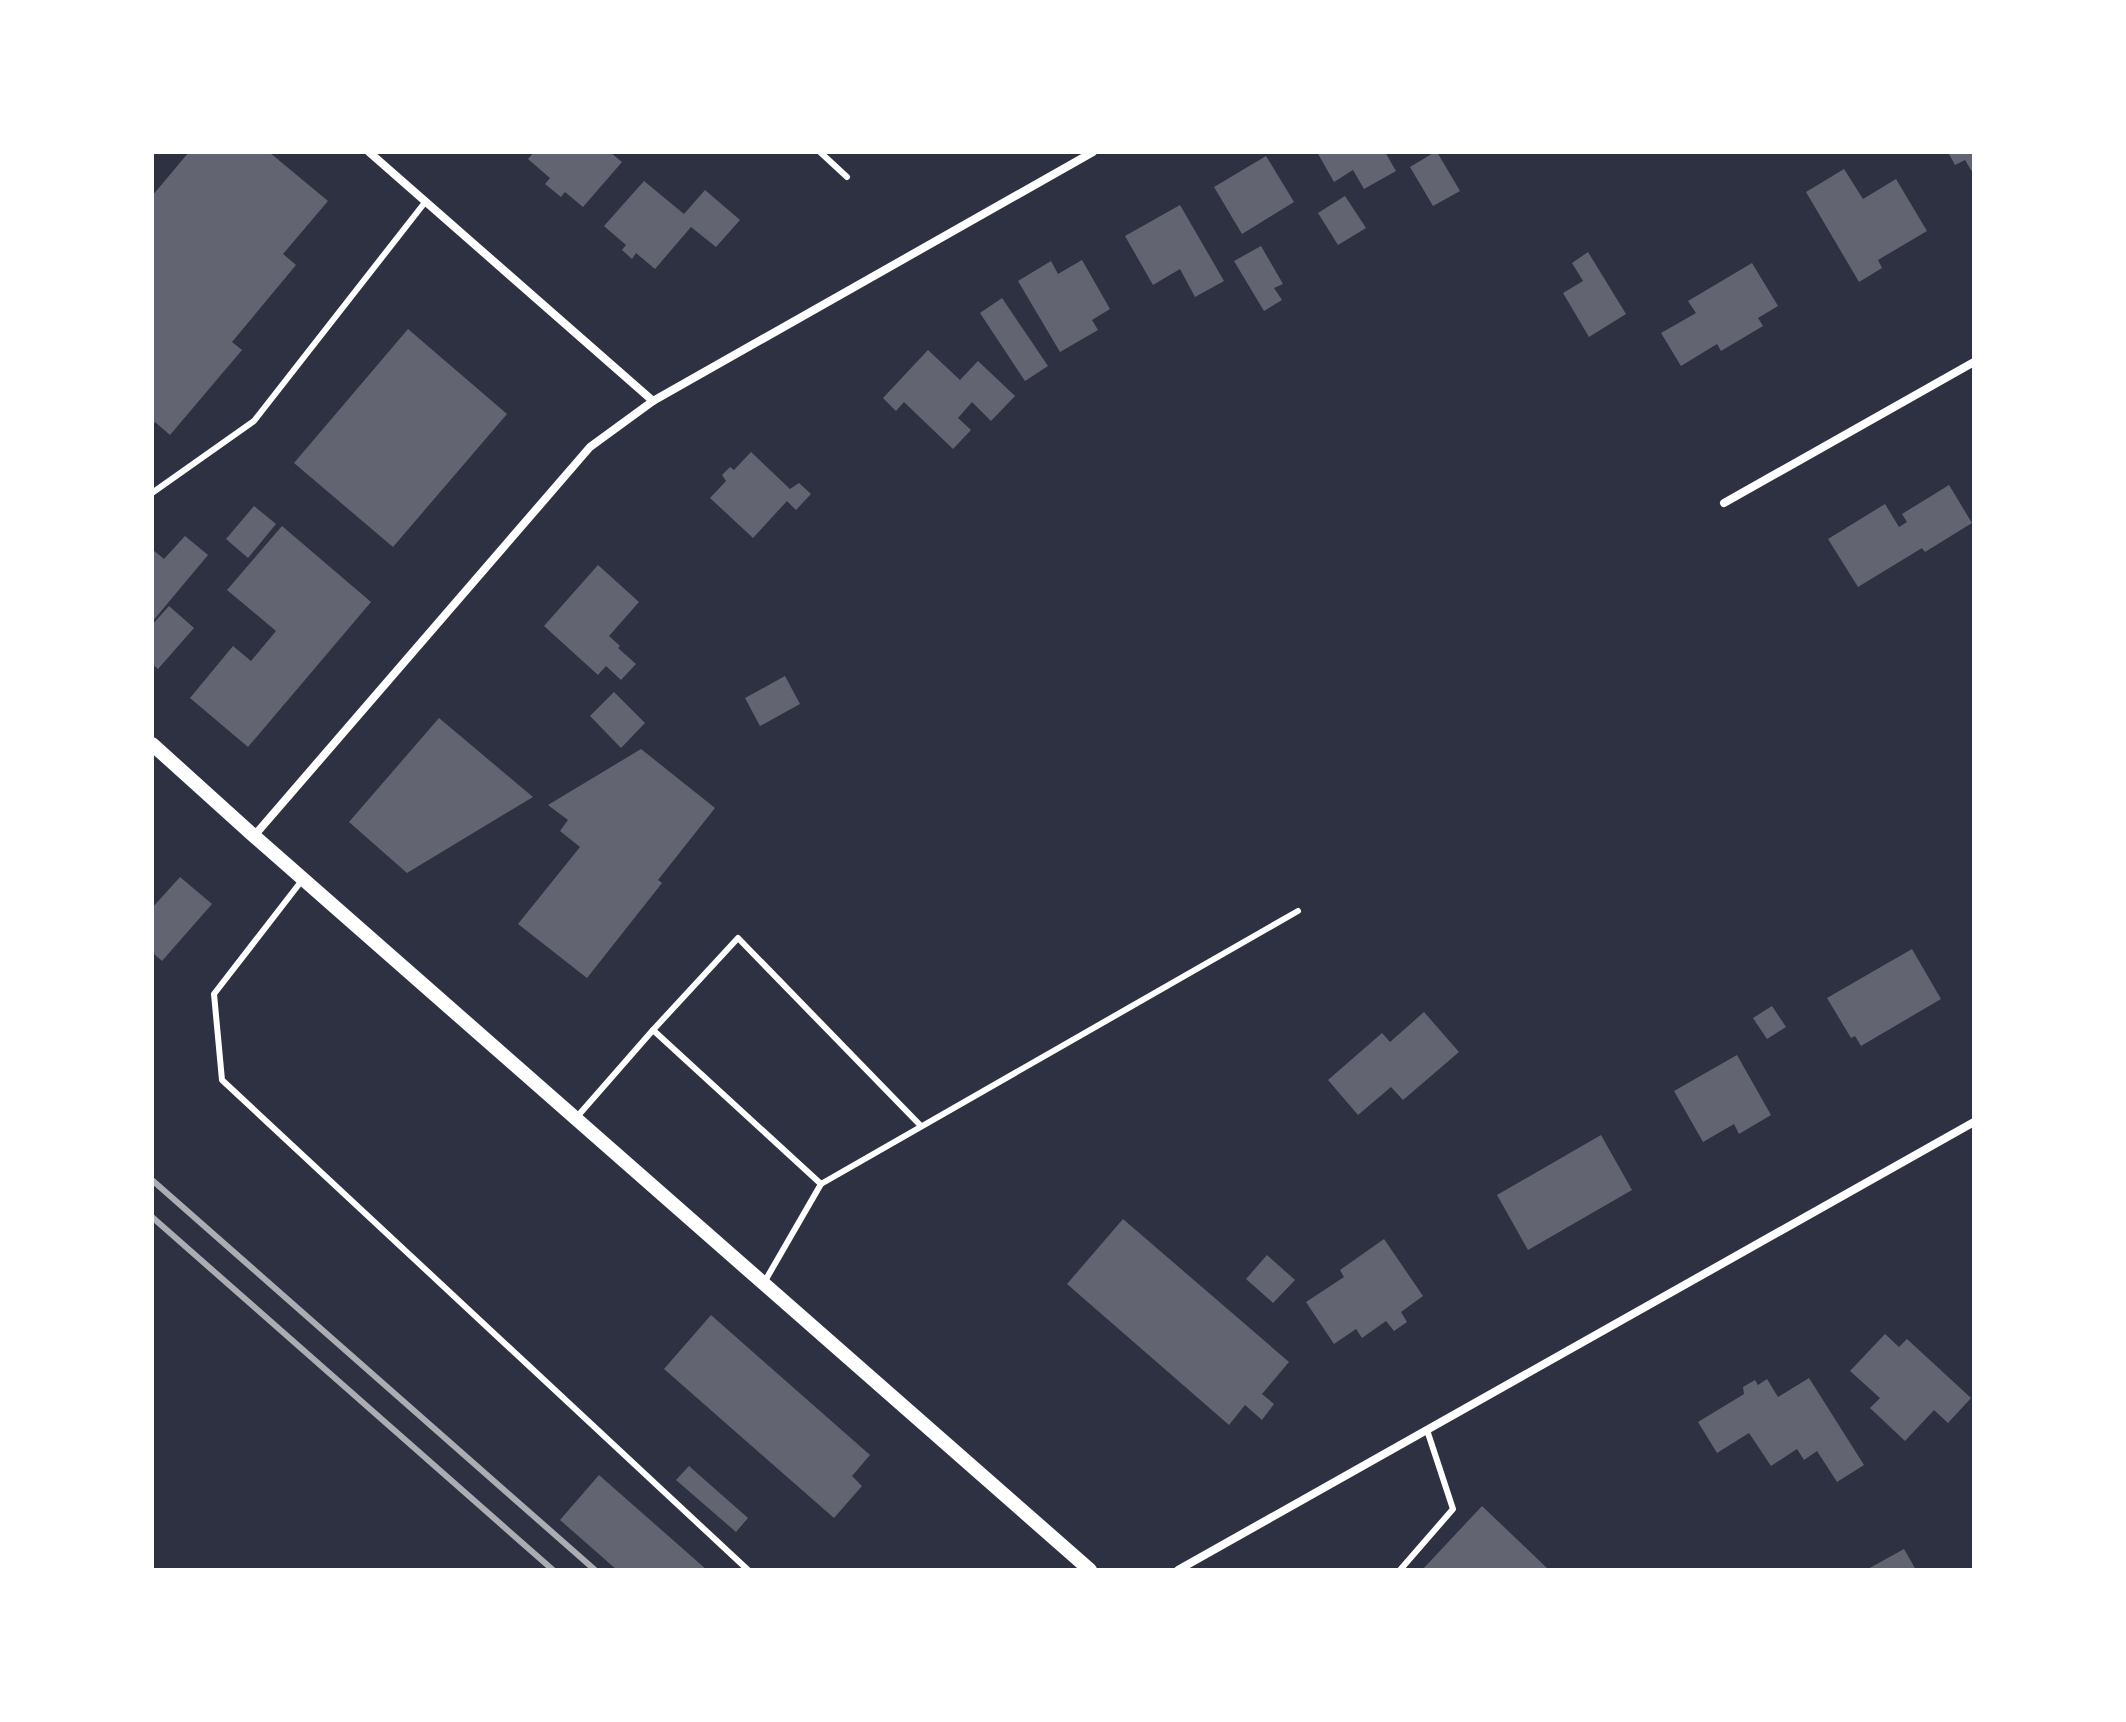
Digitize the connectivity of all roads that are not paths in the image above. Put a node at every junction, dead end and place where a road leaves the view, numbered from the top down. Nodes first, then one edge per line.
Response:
1 (369, 152) edge
2 (820, 152) edge
3 (1093, 152) edge
4 (847, 177) dead end
5 (426, 201) junction
6 (1974, 362) edge
7 (653, 401) junction
8 (152, 493) edge
9 (1724, 503) dead end
10 (152, 744) edge
11 (254, 836) junction
12 (303, 879) junction
13 (1298, 911) dead end
14 (653, 1030) junction
15 (576, 1119) junction
16 (1974, 1122) edge
17 (921, 1126) junction
18 (821, 1184) junction
19 (763, 1284) junction
20 (1427, 1430) junction
21 (748, 1570) edge
22 (1090, 1570) edge
23 (1178, 1570) edge
24 (1400, 1570) edge

1 - 5 street
2 - 4 lane
3 - 7 street
5 - 7 street
5 - 8 lane
6 - 9 street
7 - 11 street
10 - 11 street
11 - 12 street
12 - 15 street
12 - 21 lane
13 - 17 lane
14 - 15 lane
14 - 17 lane
14 - 18 lane
15 - 19 street
16 - 20 street
17 - 18 lane
18 - 19 lane
19 - 22 street
20 - 23 street
20 - 24 lane

